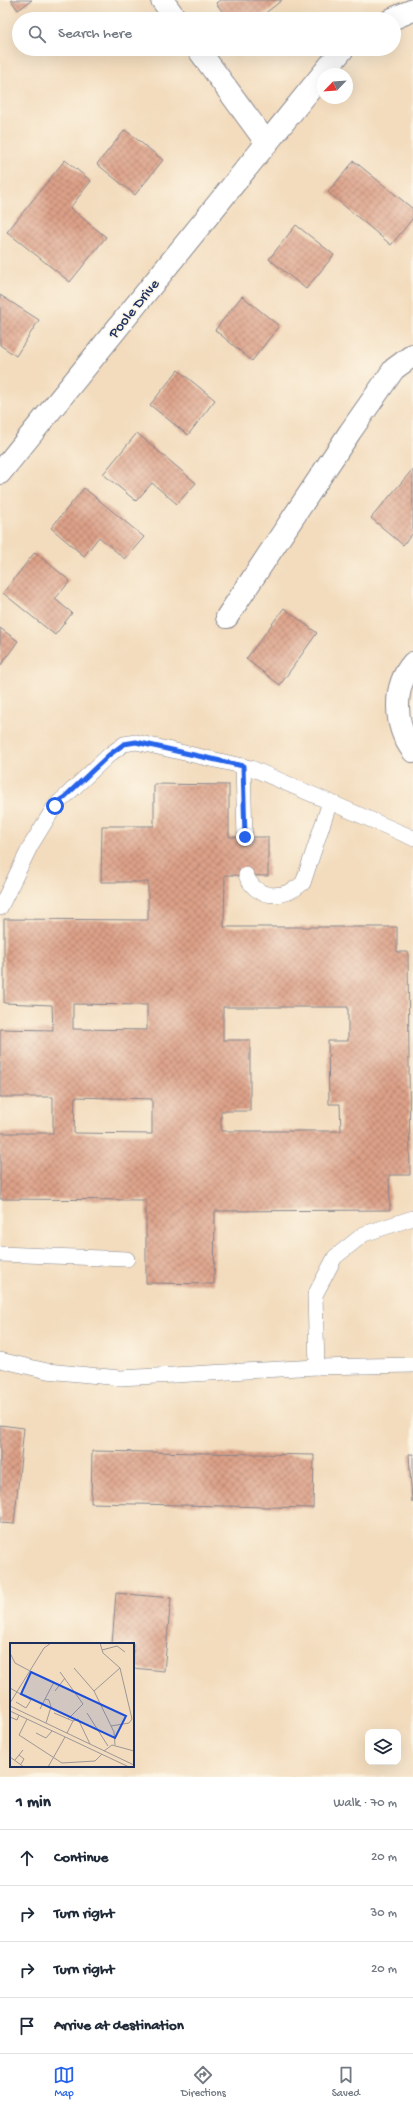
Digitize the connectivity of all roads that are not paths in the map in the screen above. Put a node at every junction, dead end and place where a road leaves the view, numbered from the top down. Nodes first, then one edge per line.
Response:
1 (162, 0) edge
2 (413, 10) edge
3 (171, 12) edge
4 (401, 15) edge
5 (203, 56) edge
6 (337, 56) edge
7 (266, 142) junction
8 (413, 355) edge
9 (0, 473) edge
10 (227, 617) dead end
11 (413, 663) edge
12 (413, 751) edge
13 (243, 766) junction
14 (330, 802) junction
15 (245, 837) dead end
16 (413, 838) edge
17 (246, 875) dead end
18 (0, 908) edge
19 (413, 1218) edge
20 (0, 1254) edge
21 (127, 1259) dead end
22 (0, 1360) edge
23 (413, 1365) edge
24 (316, 1367) junction

1 - 3 street
2 - 4 street
5 - 7 street
6 - 7 street, Poole Drive
7 - 9 street, Poole Drive
8 - 10 street
11 - 12 street
13 - 14 lane
13 - 15 lane
13 - 18 lane
14 - 16 lane
14 - 17 lane
19 - 24 lane
20 - 21 lane
22 - 24 lane
23 - 24 lane

